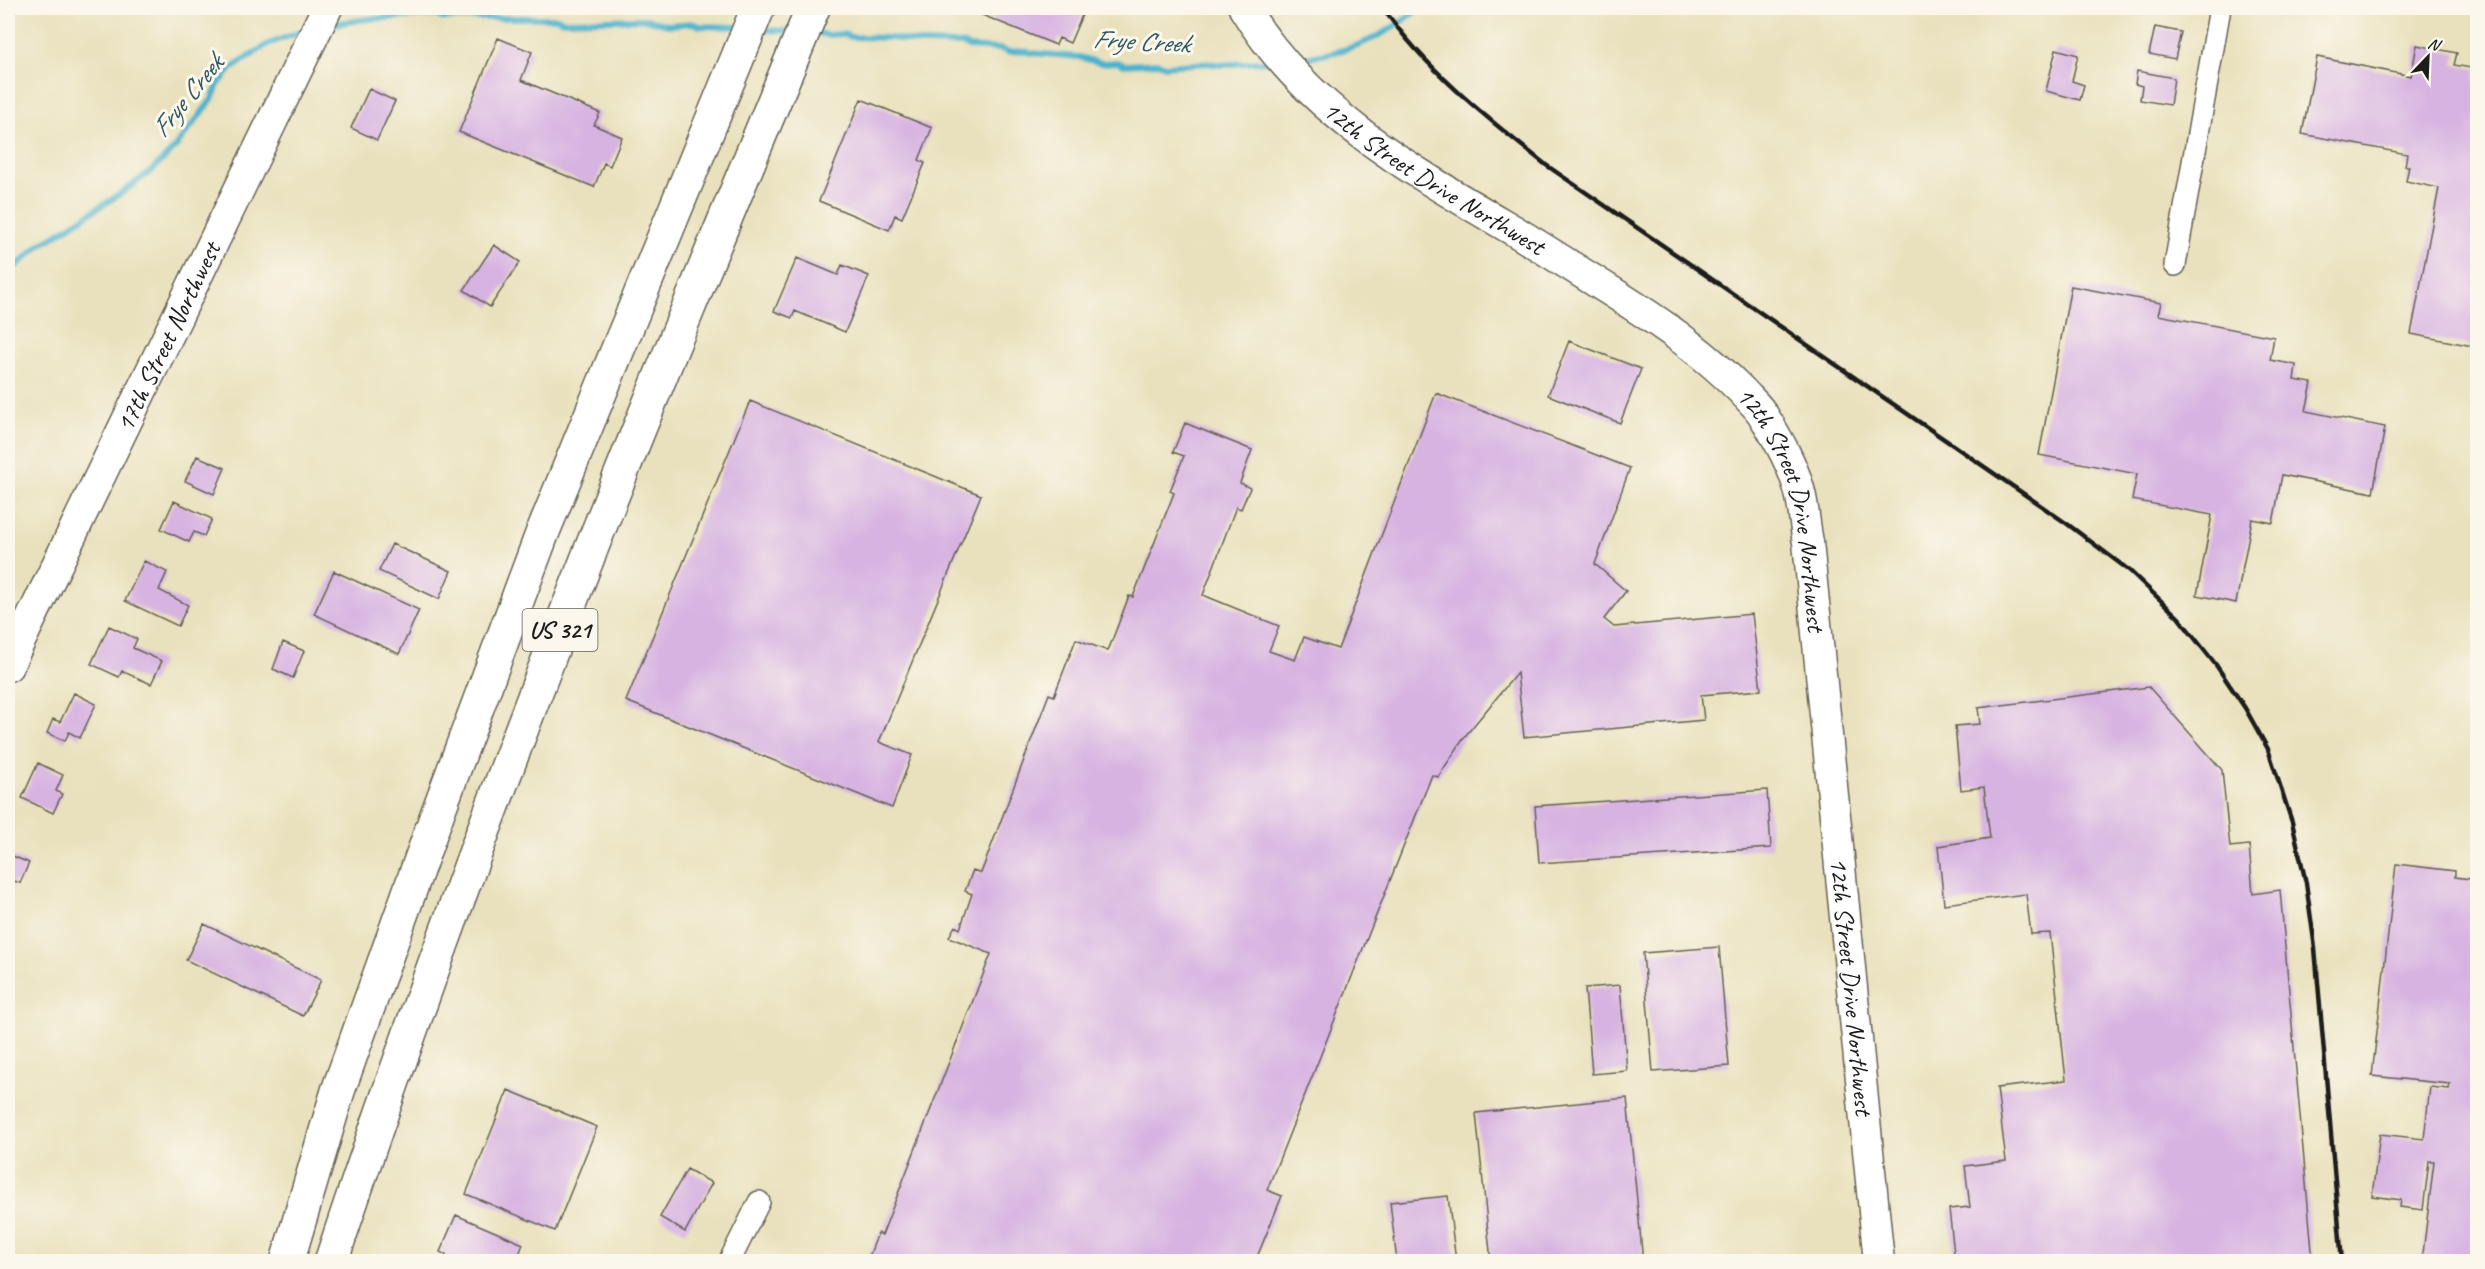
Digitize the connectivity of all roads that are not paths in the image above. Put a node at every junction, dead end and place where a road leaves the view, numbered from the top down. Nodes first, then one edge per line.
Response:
1 (327, 8) edge
2 (758, 8) edge
3 (813, 8) edge
4 (1244, 8) edge
5 (2220, 8) edge
6 (2175, 266) dead end
7 (8, 666) edge
8 (759, 1202) dead end
9 (286, 1262) edge
10 (331, 1262) edge
11 (729, 1262) edge
12 (1879, 1262) edge

1 - 7 street, 17th Street Northwest
2 - 9 highway, US 321
3 - 10 highway, US 321
4 - 12 street, 12th Street Drive Northwest
5 - 6 street
8 - 11 street

